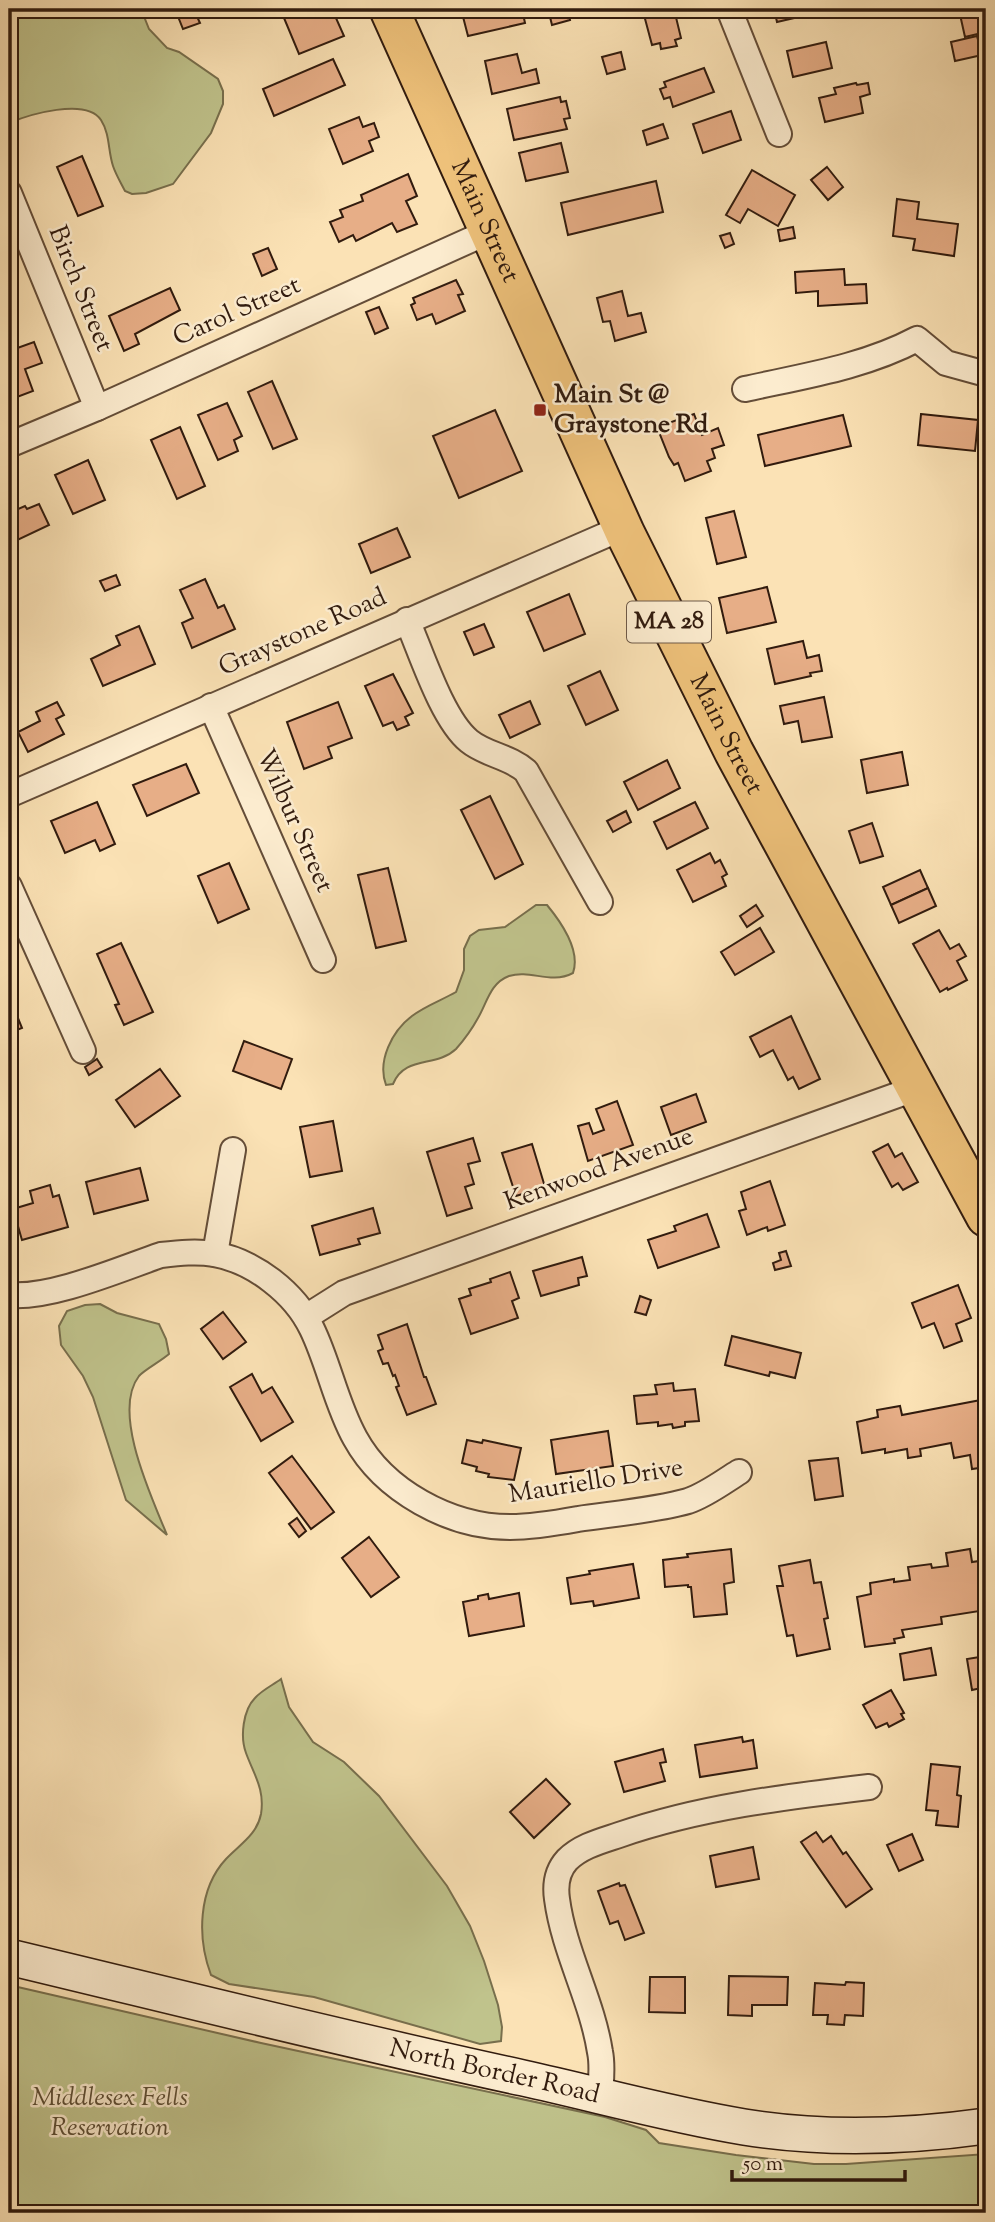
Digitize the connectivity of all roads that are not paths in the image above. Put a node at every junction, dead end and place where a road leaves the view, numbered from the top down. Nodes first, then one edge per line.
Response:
1 (388, 9) edge
2 (729, 9) edge
3 (779, 134) dead end
4 (9, 193) edge
5 (488, 232) junction
6 (986, 374) edge
7 (745, 389) dead end
8 (97, 408) junction
9 (9, 444) edge
10 (622, 528) junction
11 (407, 620) junction
12 (211, 706) junction
13 (9, 796) edge
14 (9, 886) edge
15 (600, 902) dead end
16 (323, 960) dead end
17 (83, 1051) dead end
18 (917, 1088) junction
19 (233, 1150) dead end
20 (986, 1217) edge
21 (215, 1254) junction
22 (9, 1296) edge
23 (306, 1317) junction
24 (739, 1472) dead end
25 (869, 1787) dead end
26 (9, 1957) edge
27 (600, 2095) junction
28 (986, 2126) edge

1 - 5 main road, Main Street / MA 28
2 - 3 street
4 - 8 street, Birch Street
5 - 8 street, Carol Street
5 - 10 main road, Main Street / MA 28
6 - 7 street
8 - 9 street, Carol Street
10 - 11 street, Graystone Road
10 - 18 main road, Main Street / MA 28
11 - 12 street, Graystone Road
11 - 15 street
12 - 13 street, Graystone Road
12 - 16 street, Wilbur Street
14 - 17 street
18 - 20 main road, Main Street / MA 28
18 - 23 street, Kenwood Avenue
19 - 21 street
21 - 22 street, Mauriello Drive
21 - 23 street, Mauriello Drive
23 - 24 street, Mauriello Drive
25 - 27 street
26 - 27 main road, North Border Road
27 - 28 main road, North Border Road

